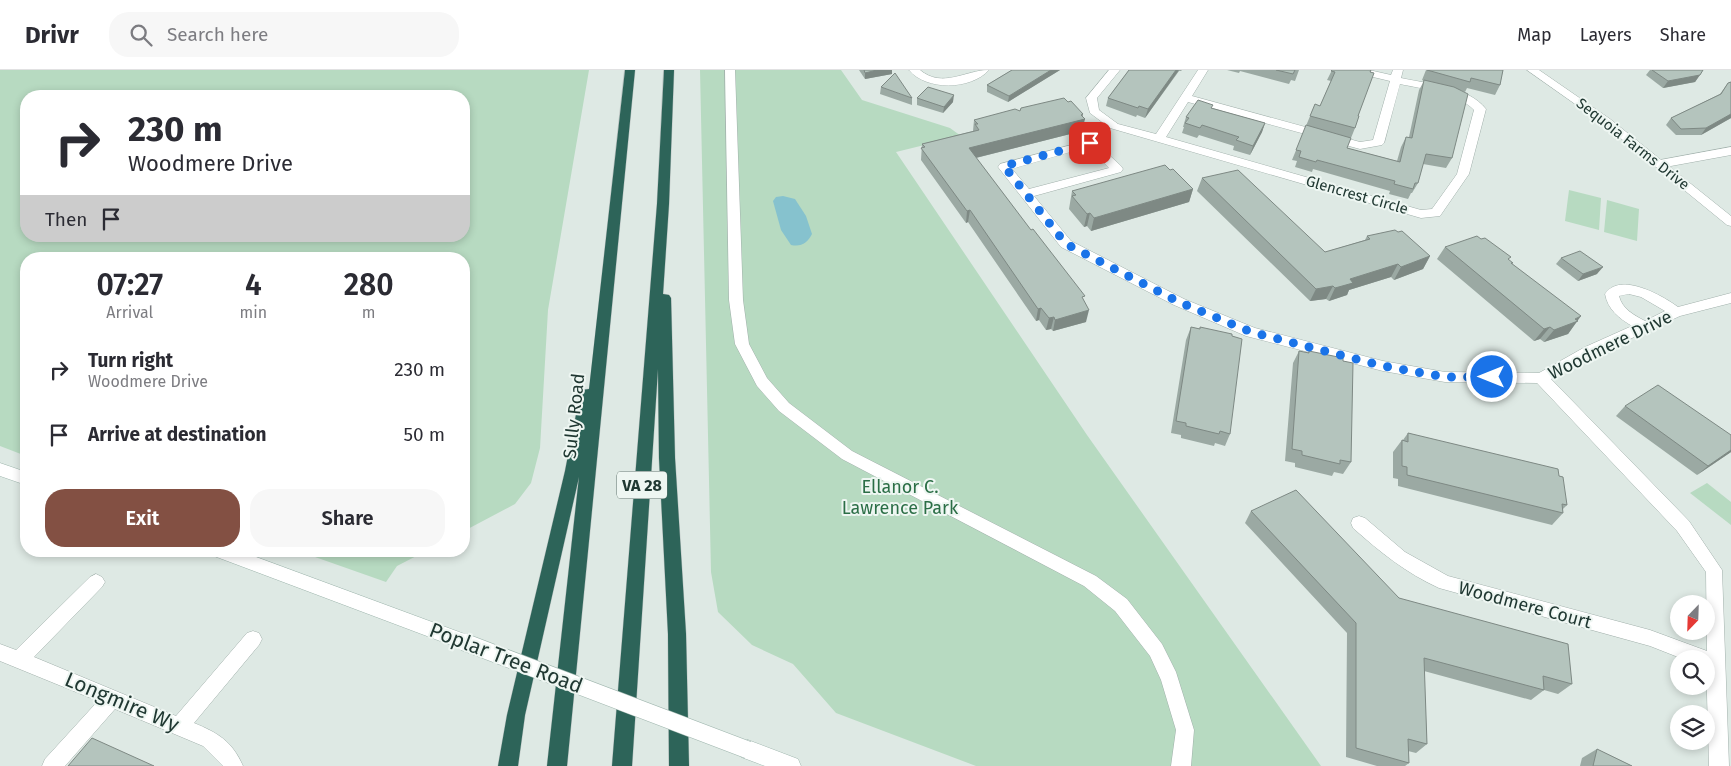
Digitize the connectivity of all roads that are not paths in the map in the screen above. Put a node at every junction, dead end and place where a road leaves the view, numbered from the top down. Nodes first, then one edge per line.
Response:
1 (630, 70) edge
2 (669, 70) edge
3 (730, 70) edge
4 (914, 70) edge
5 (984, 70) edge
6 (1115, 70) edge
7 (1202, 70) edge
8 (1356, 70) edge
9 (1532, 70) edge
10 (1397, 74) edge
11 (1185, 98) junction
12 (1160, 137) junction
13 (1731, 151) edge
14 (1660, 164) junction
15 (1026, 194) junction
16 (662, 204) junction
17 (1731, 222) edge
18 (608, 280) junction
19 (1731, 298) edge
20 (1676, 312) junction
21 (1645, 327) junction
22 (1541, 378) junction
23 (0, 470) edge
24 (20, 477) edge
25 (1359, 523) dead end
26 (236, 557) edge
27 (96, 582) dead end
28 (253, 640) dead end
29 (0, 652) edge
30 (19, 660) junction
31 (1716, 662) junction
32 (113, 698) junction
33 (180, 726) junction
34 (52, 766) edge
35 (233, 766) edge
36 (508, 766) edge
37 (557, 766) edge
38 (622, 766) edge
39 (679, 766) edge
40 (791, 766) edge
41 (1182, 766) edge
42 (1719, 766) edge

1 - 18 highway, Sully Road
2 - 16 highway, VA 28
3 - 41 street
4 - 5 street
6 - 12 street, Glencrest Circle
7 - 11 street
8 - 10 street, Glencrest Circle
9 - 14 street, Sequoia Farms Drive
10 - 11 street
10 - 12 street, Glencrest Circle
11 - 12 street
13 - 14 street
14 - 17 street, Sequoia Farms Drive
15 - 15 street, Woodmere Drive
15 - 22 street, Woodmere Drive
16 - 38 highway, VA 28
16 - 39 highway
18 - 36 highway
18 - 37 highway, Sully Road
19 - 20 street, Woodmere Drive
20 - 21 street, Woodmere Drive
20 - 21 street
21 - 22 street, Woodmere Drive
22 - 31 street
23 - 24 street
25 - 31 street, Woodmere Court
26 - 40 street, Poplar Tree Road, bridge
27 - 30 street
28 - 33 street
29 - 30 street, Longmire Wy
30 - 32 street, Longmire Wy
31 - 42 street
32 - 33 street, Longmire Wy
32 - 34 street
33 - 35 street, Longmire Wy

